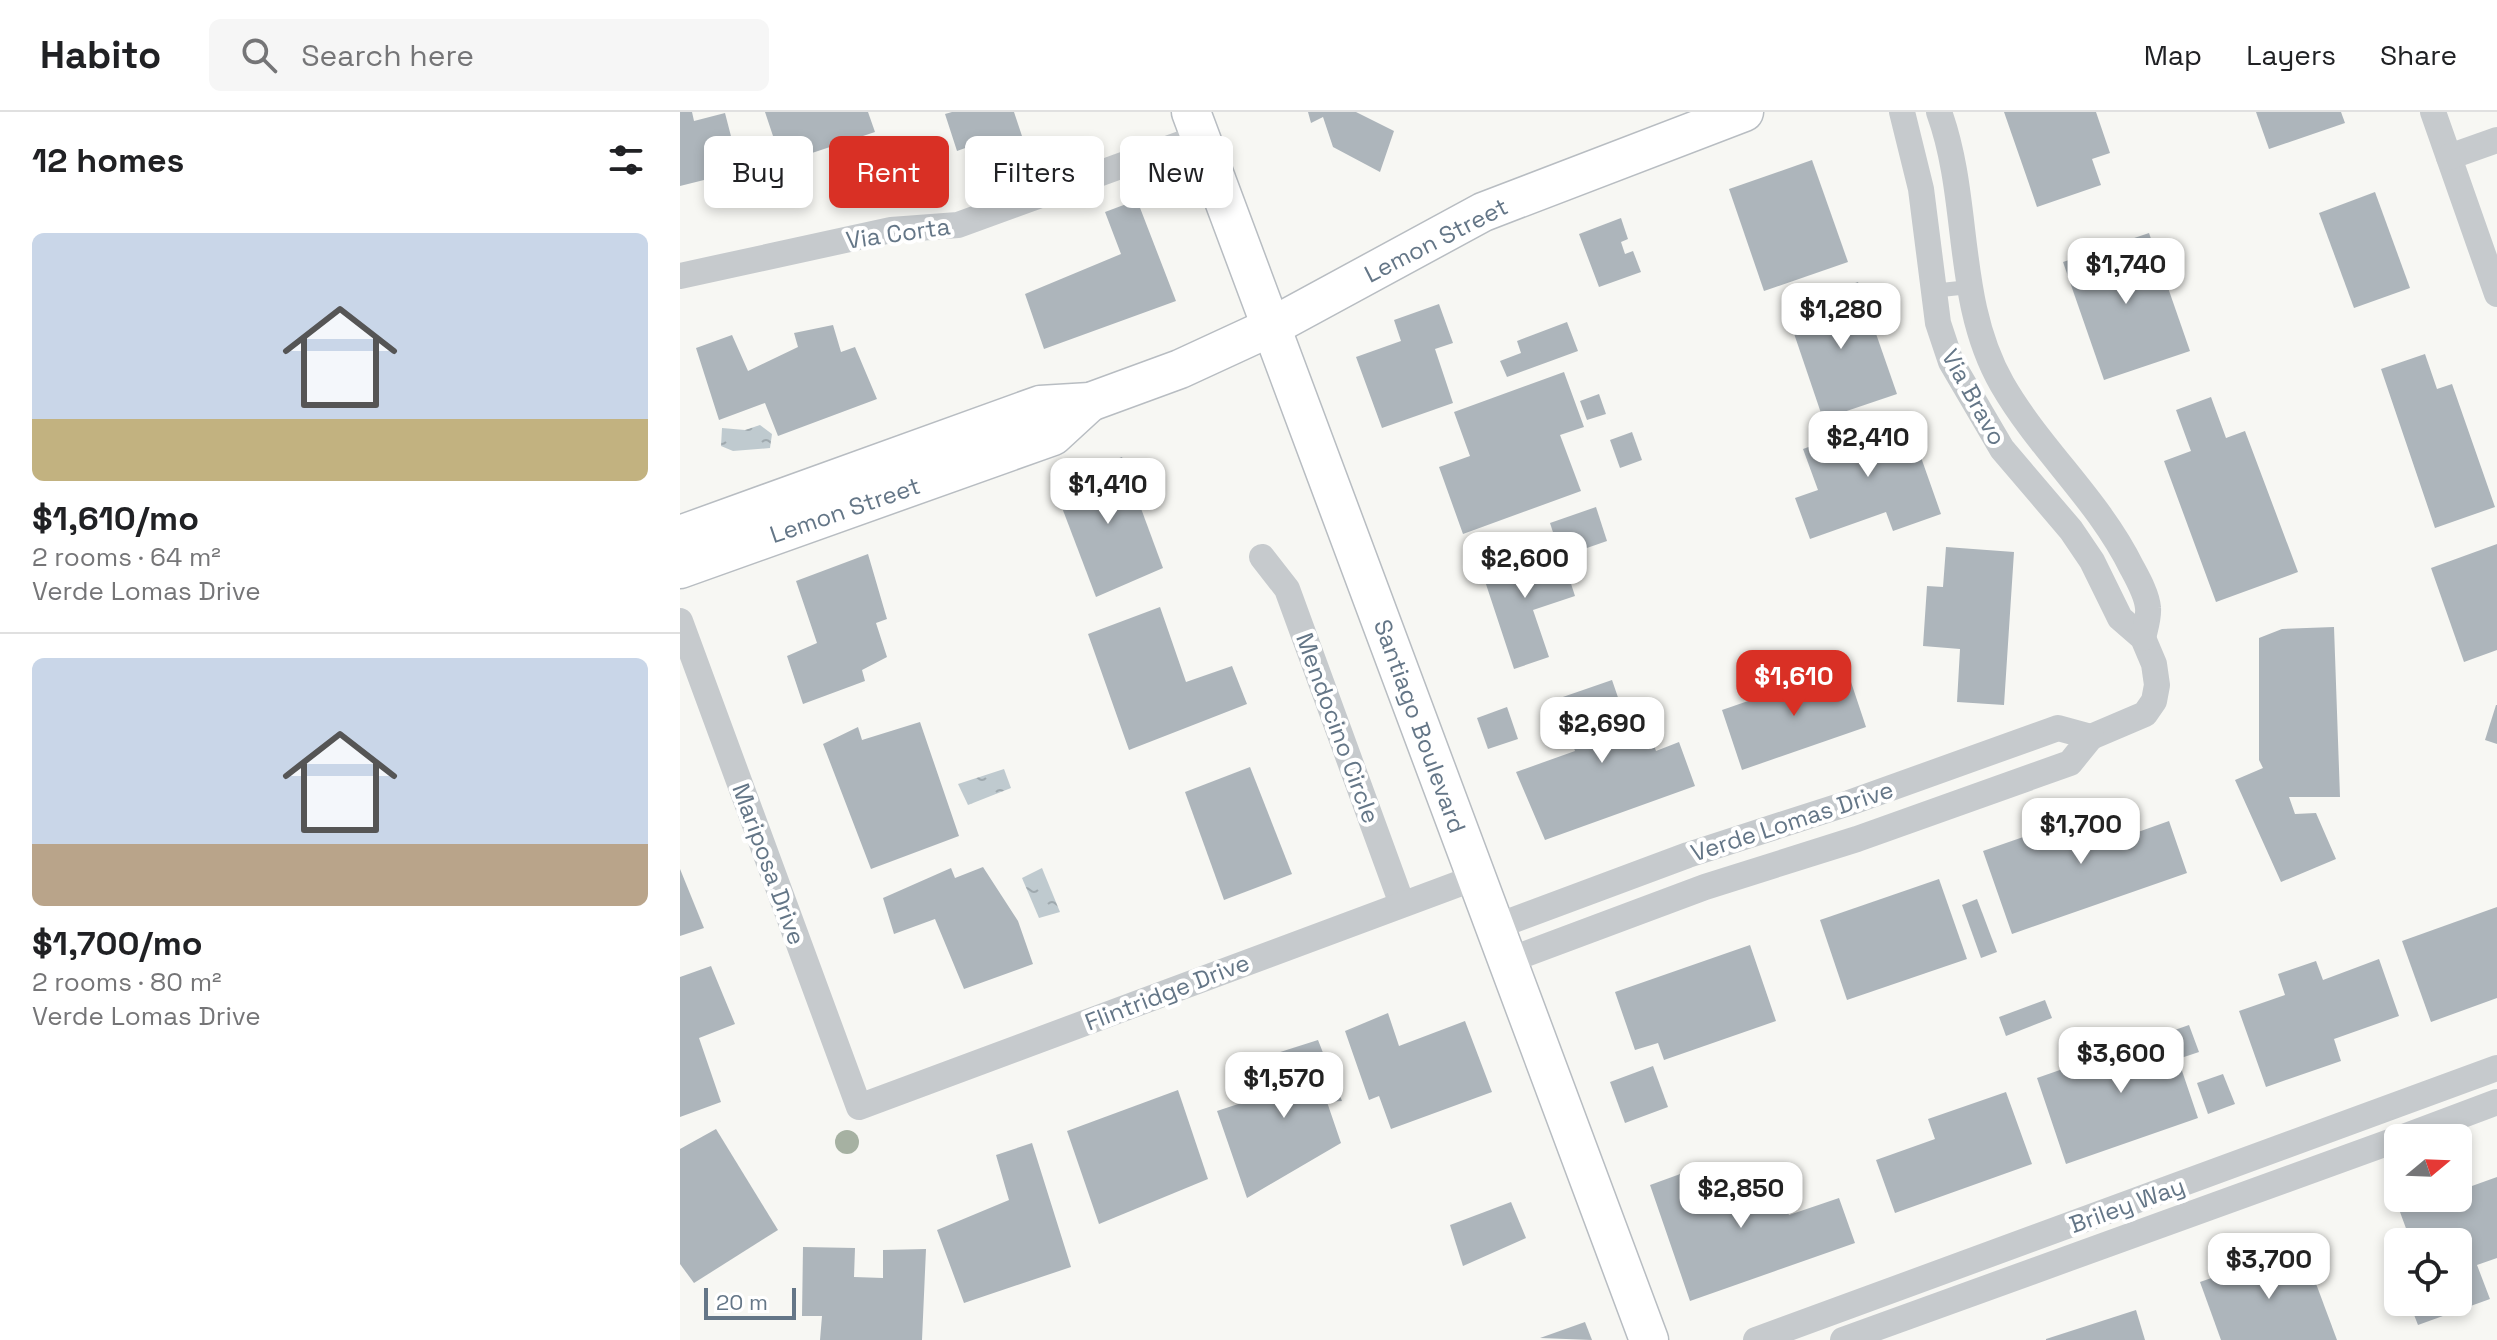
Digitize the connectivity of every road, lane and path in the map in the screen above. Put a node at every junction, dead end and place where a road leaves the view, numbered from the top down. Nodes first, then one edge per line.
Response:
1 (1744, 112) edge
2 (1902, 112) edge
3 (1939, 112) edge
4 (2433, 112) edge
5 (1195, 124) edge
6 (2497, 140) edge
7 (2449, 157) junction
8 (680, 276) edge
9 (1969, 287) junction
10 (1932, 291) junction
11 (2497, 294) edge
12 (1271, 327) junction
13 (1090, 402) junction
14 (2040, 467) junction
15 (680, 535) edge
16 (1262, 557) dead end
17 (680, 569) edge
18 (680, 621) edge
19 (2143, 638) junction
20 (2154, 701) joint
21 (2091, 737) junction
22 (1477, 877) junction
23 (1402, 904) junction
24 (1501, 944) junction
25 (2497, 1068) edge
26 (2497, 1102) edge
27 (859, 1107) joint
28 (2437, 1124) edge
29 (2384, 1144) edge
30 (2132, 1203) junction
31 (2144, 1232) junction
32 (1828, 1314) junction
33 (1649, 1340) edge
34 (1756, 1340) edge
35 (1841, 1340) edge

1 - 12 street, Lemon Street
2 - 10 street, Via Bravo
3 - 9 street, Via Bravo
4 - 7 street
5 - 8 street, Via Corta
5 - 12 street, Santiago Boulevard
6 - 7 street
7 - 11 street
9 - 10 lane
9 - 14 street, Via Bravo
10 - 14 street, Via Bravo
12 - 13 street, Lemon Street
12 - 22 street, Santiago Boulevard
13 - 15 street, Lemon Street
13 - 17 street, Lemon Street
14 - 19 street, Via Bravo
14 - 19 street, Via Bravo
16 - 23 street, Mendocino Circle
18 - 27 street, Mariposa Drive
19 - 20 street, Via Bravo
20 - 21 street, Verde Lomas Drive
21 - 24 street, Verde Lomas Drive
21 - 24 street, Verde Lomas Drive
22 - 23 street, Flintridge Drive
22 - 24 street, Santiago Boulevard
23 - 27 street, Flintridge Drive
24 - 33 street, Santiago Boulevard
25 - 30 street, Briley Way
26 - 28 street, Briley Way
29 - 31 street, Briley Way
30 - 31 street
30 - 32 street, Briley Way
31 - 35 street, Briley Way
32 - 34 street, Briley Way
32 - 35 street

